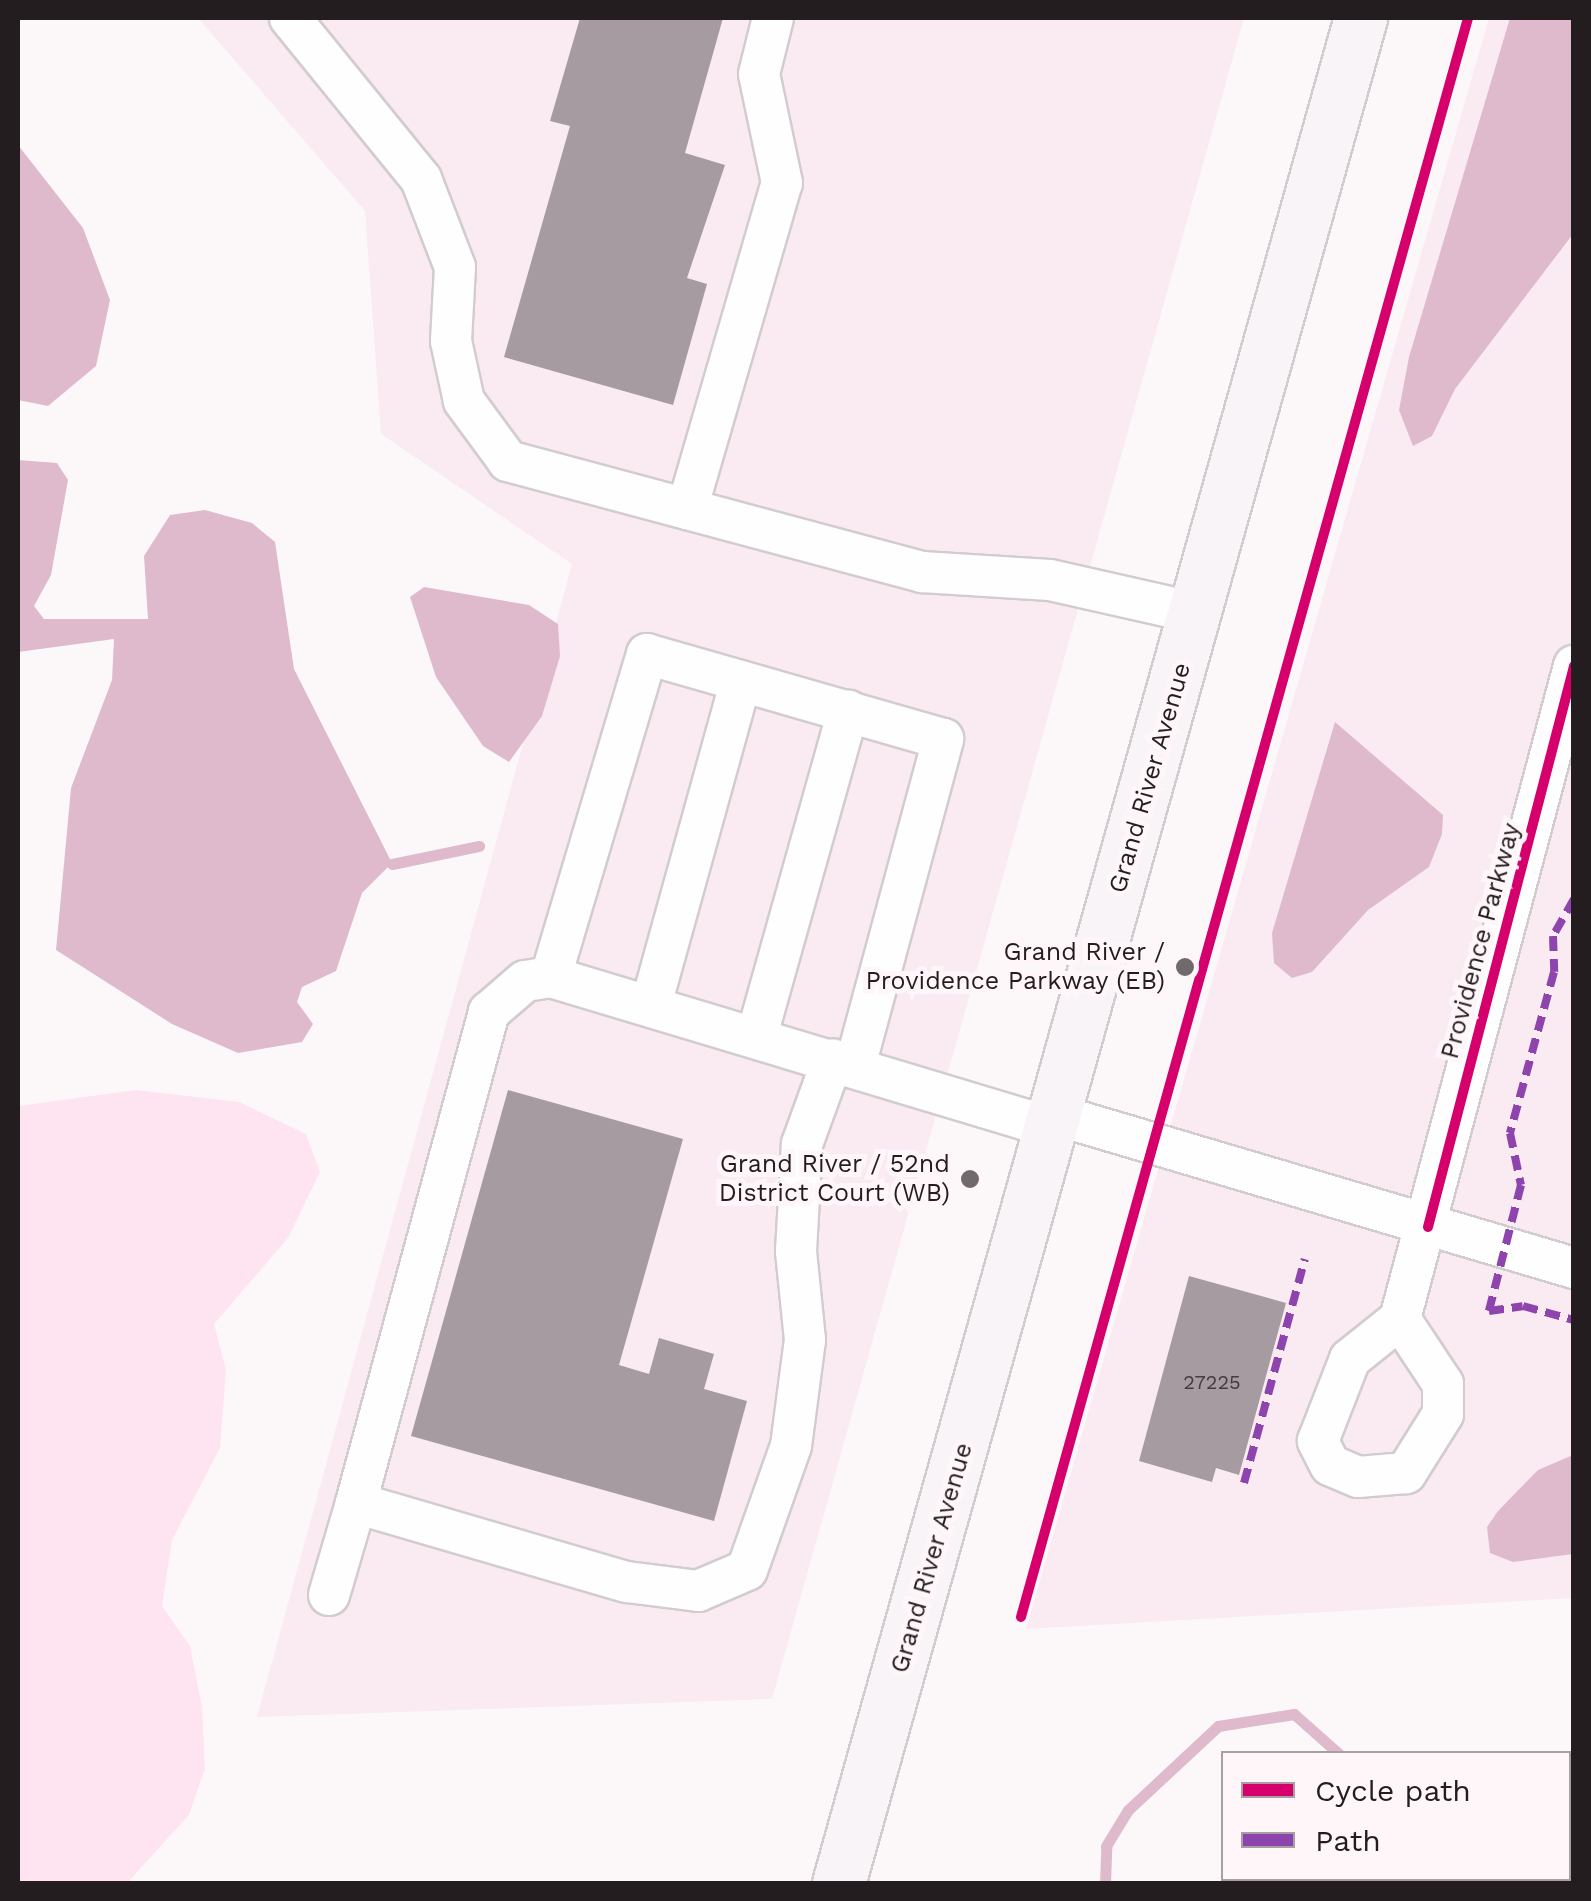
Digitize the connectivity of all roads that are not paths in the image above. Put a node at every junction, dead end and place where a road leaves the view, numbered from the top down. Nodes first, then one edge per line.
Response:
1 (290, 18) edge
2 (773, 18) edge
3 (1361, 18) edge
4 (686, 509) junction
5 (1196, 613) junction
6 (1574, 666) edge
7 (740, 681) junction
8 (848, 712) junction
9 (551, 977) junction
10 (651, 1005) junction
11 (757, 1035) junction
12 (844, 1062) junction
13 (1055, 1122) junction
14 (1428, 1228) junction
15 (1574, 1268) edge
16 (1400, 1319) dead end
17 (356, 1502) junction
18 (328, 1596) dead end
19 (839, 1884) edge

1 - 4 street
2 - 4 street
3 - 5 main road, Grand River Avenue
4 - 5 street
5 - 13 main road, Grand River Avenue
6 - 14 street, Providence Parkway
7 - 8 street
7 - 9 street
7 - 10 street
8 - 11 street
8 - 12 street
9 - 10 street
9 - 17 street
10 - 11 street
11 - 12 street
12 - 13 street
12 - 17 street
13 - 14 street
13 - 19 main road, Grand River Avenue
14 - 15 street
14 - 16 street, Providence Parkway
17 - 18 street

